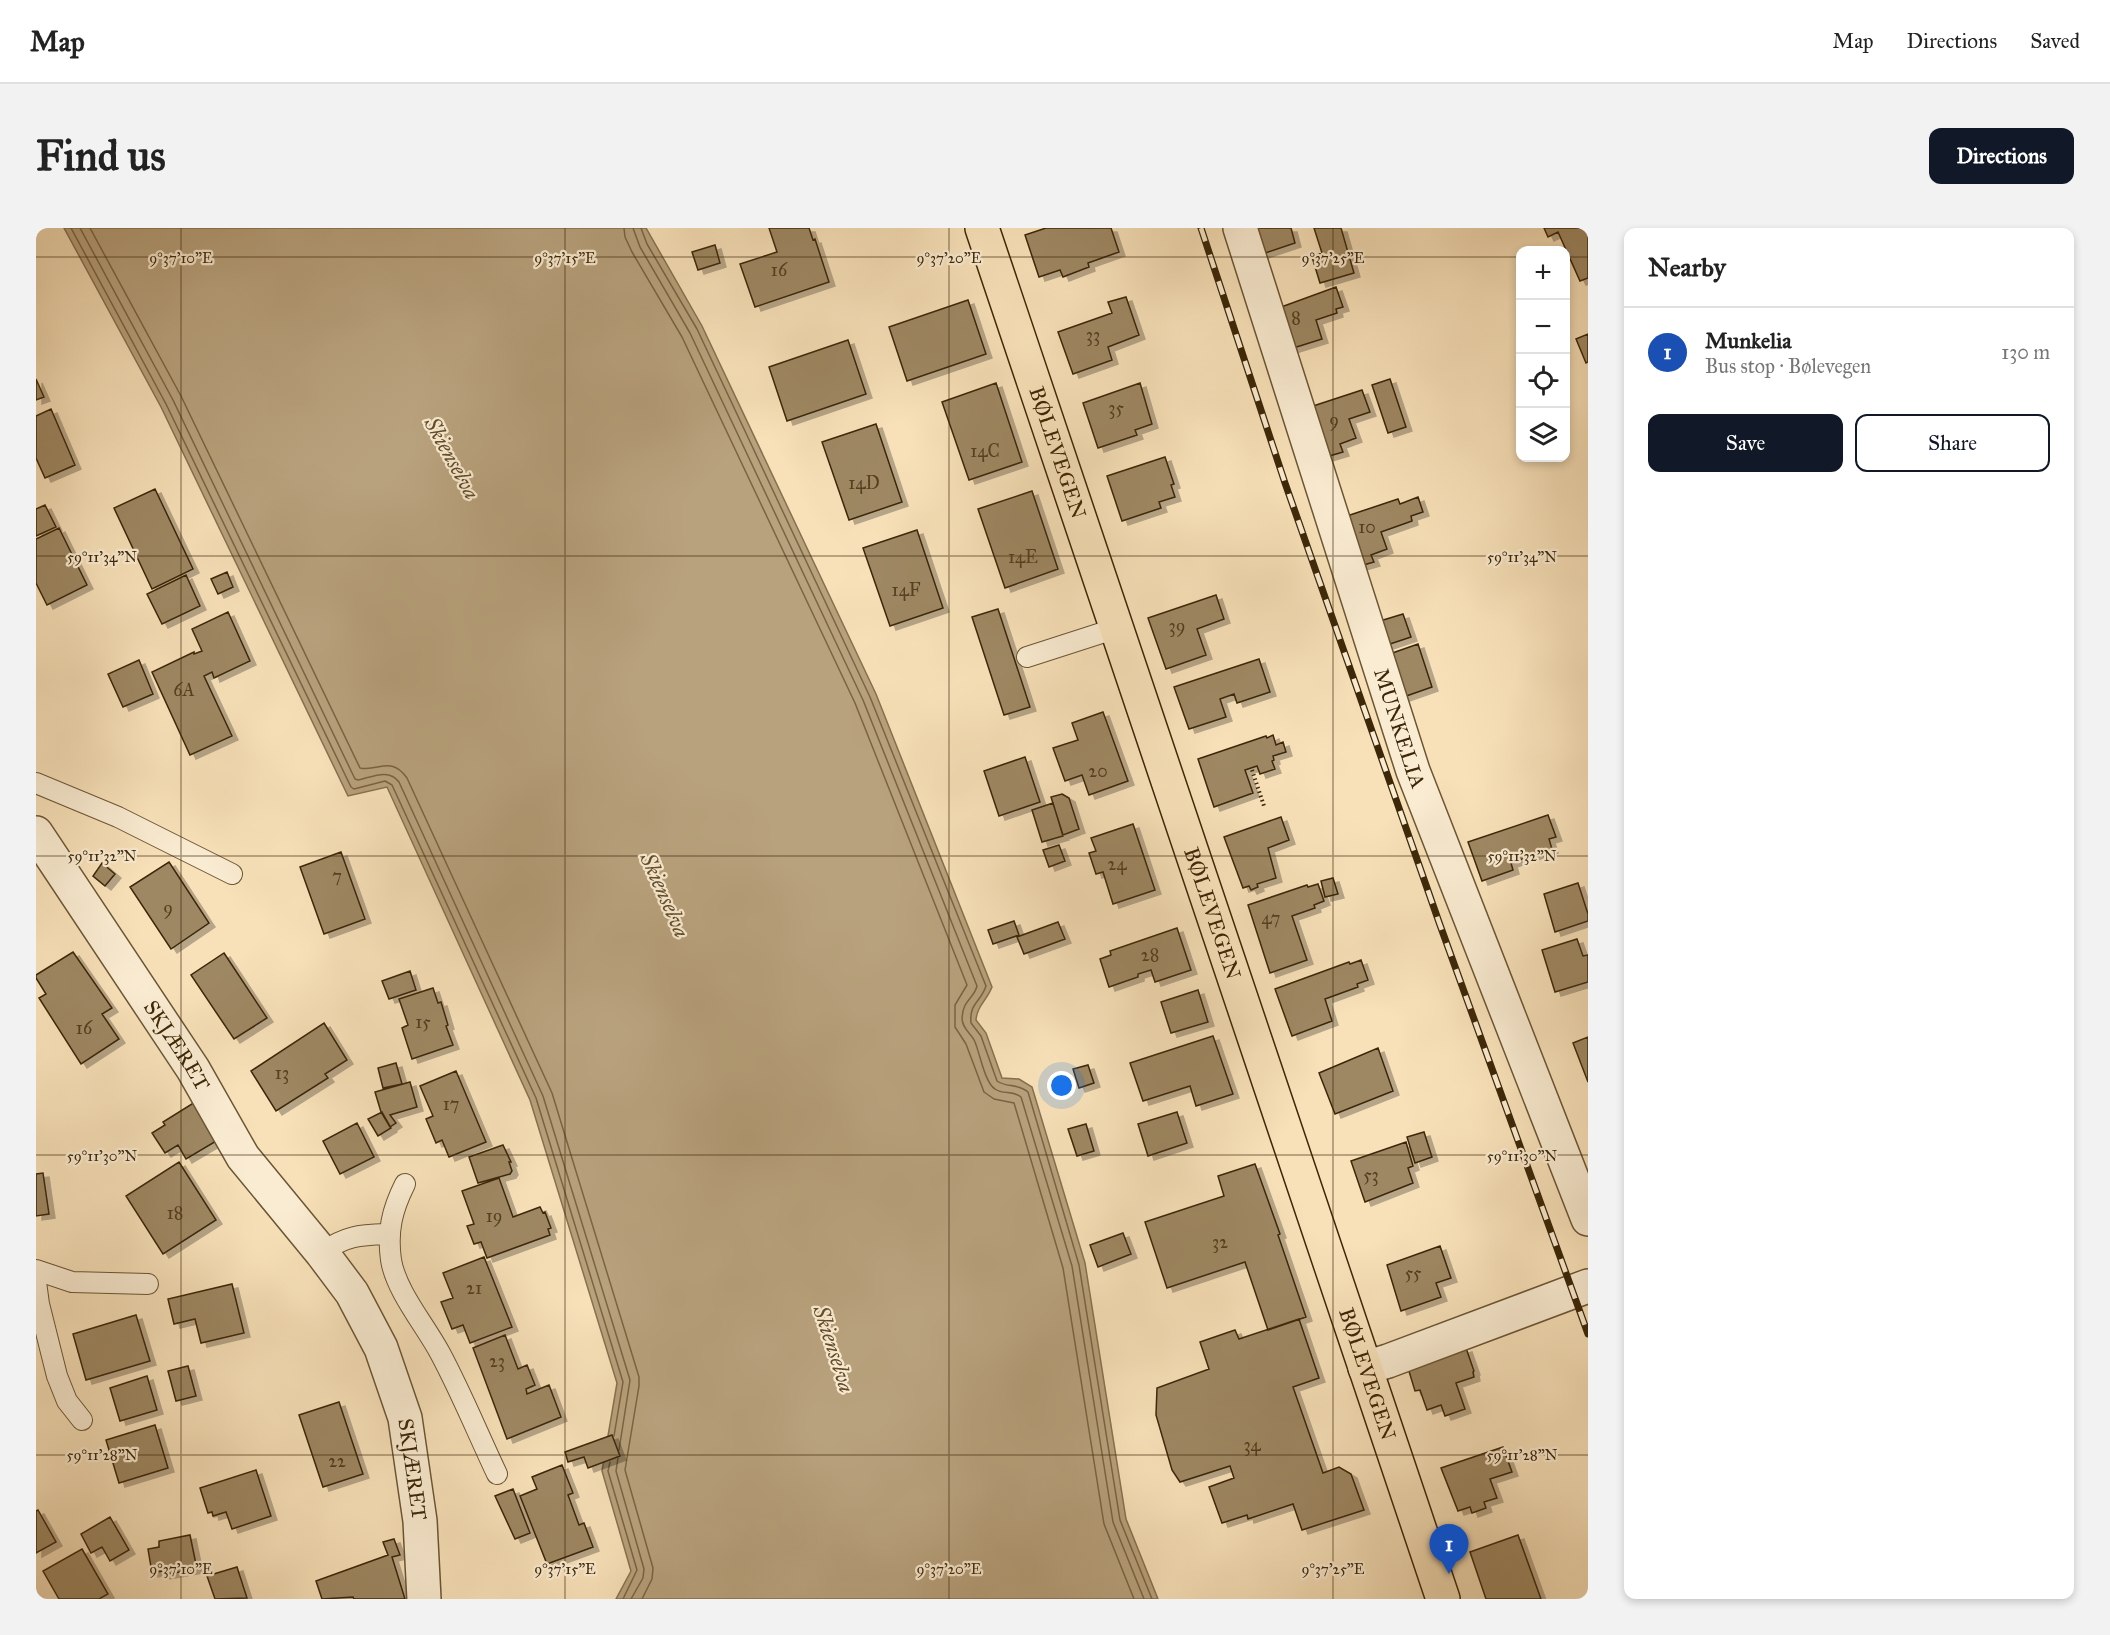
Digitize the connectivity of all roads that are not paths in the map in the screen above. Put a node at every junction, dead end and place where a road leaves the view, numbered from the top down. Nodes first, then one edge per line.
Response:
1 (982, 228) edge
2 (1240, 228) edge
3 (1117, 628) junction
4 (1027, 657) dead end
5 (36, 783) edge
6 (36, 832) edge
7 (232, 874) dead end
8 (405, 1184) dead end
9 (1588, 1219) edge
10 (389, 1234) junction
11 (322, 1253) junction
12 (36, 1270) edge
13 (36, 1282) edge
14 (148, 1284) dead end
15 (1588, 1286) edge
16 (1365, 1368) junction
17 (82, 1420) dead end
18 (497, 1474) dead end
19 (424, 1599) edge
20 (1443, 1599) edge

1 - 3 main road, BØLEVEGEN
2 - 9 street, MUNKELIA
3 - 4 lane
3 - 16 main road, BØLEVEGEN
5 - 7 lane
6 - 11 street, SKJÆRET
8 - 10 lane
10 - 11 lane
10 - 18 lane
11 - 19 street, SKJÆRET
12 - 14 lane
13 - 17 lane
15 - 16 street
16 - 20 main road, BØLEVEGEN

